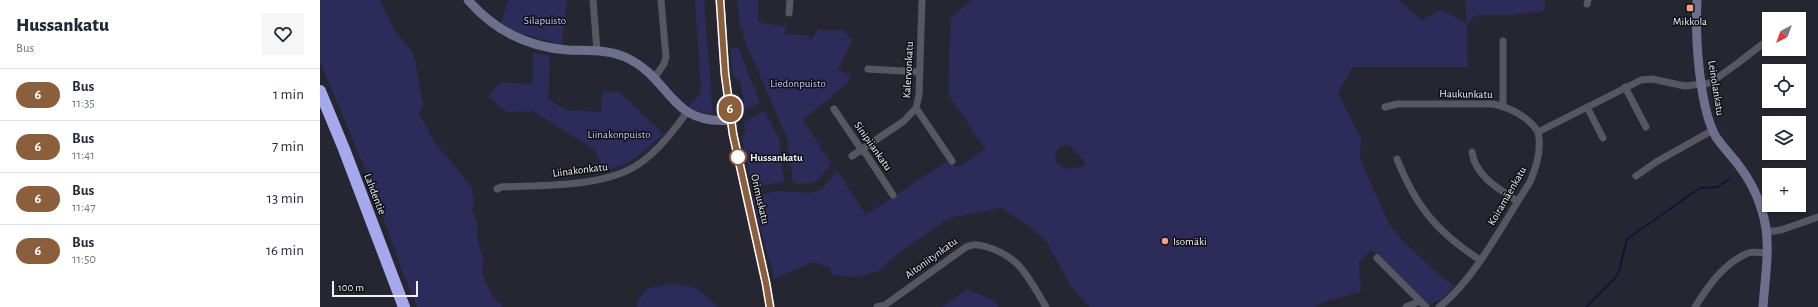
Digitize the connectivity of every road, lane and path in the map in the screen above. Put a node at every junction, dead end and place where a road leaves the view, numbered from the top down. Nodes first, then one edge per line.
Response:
1 (468, 0) edge
2 (593, 0) edge
3 (661, 0) edge
4 (720, 0) edge
5 (790, 0) edge
6 (922, 0) edge
7 (1697, 0) edge
8 (789, 13) dead end
9 (1503, 41) dead end
10 (1762, 44) edge
11 (596, 51) junction
12 (868, 69) dead end
13 (920, 72) junction
14 (655, 77) junction
15 (1702, 84) junction
16 (1625, 87) junction
17 (320, 91) edge
18 (1385, 107) dead end
19 (1503, 107) junction
20 (1587, 107) junction
21 (916, 108) junction
22 (834, 109) dead end
23 (687, 112) junction
24 (731, 120) junction
25 (1646, 127) dead end
26 (1713, 130) junction
27 (1538, 132) junction
28 (1603, 138) dead end
29 (861, 150) junction
30 (1472, 152) dead end
31 (852, 156) dead end
32 (1397, 159) dead end
33 (952, 161) dead end
34 (1636, 176) dead end
35 (497, 189) dead end
36 (893, 195) dead end
37 (1517, 201) junction
38 (1818, 217) edge
39 (1767, 232) junction
40 (1767, 253) junction
41 (1377, 258) dead end
42 (1480, 260) junction
43 (1420, 301) junction
44 (404, 307) edge
45 (770, 307) edge
46 (877, 307) edge
47 (1046, 307) edge
48 (1406, 307) edge
49 (1426, 307) edge
50 (1439, 307) edge
51 (1695, 307) edge
52 (1764, 307) edge

1 - 11 street
2 - 11 street
3 - 14 street
4 - 24 street, Orimuskatu
5 - 8 street
6 - 13 street, Kalervonkatu
7 - 15 street, Leinolankatu
9 - 19 street
10 - 15 street
11 - 14 street
12 - 13 street
13 - 21 street, Kalervonkatu
14 - 23 street
15 - 16 street
15 - 26 street, Leinolankatu
16 - 20 street
16 - 25 street
17 - 44 highway, Lahdentie
18 - 19 street, Haukunkatu
19 - 27 street, Haukunkatu
20 - 27 street
20 - 28 street
21 - 29 street, Kalervonkatu
21 - 33 street
22 - 29 street, Sinipiiankatu
23 - 24 street
23 - 35 street, Liinakonkatu
24 - 45 street, Orimuskatu
26 - 34 street
26 - 39 street, Leinolankatu
27 - 37 street, Koiramäenkatu
29 - 31 street, Kalervonkatu
29 - 36 street, Sinipiiankatu
30 - 37 street
32 - 42 street
37 - 42 street, Koiramäenkatu
38 - 39 street
39 - 40 street, Leinolankatu
40 - 51 street
40 - 52 street, Leinolankatu
41 - 43 street
42 - 50 street, Koiramäenkatu
43 - 48 street
43 - 49 street
46 - 47 street, Aitoniitynkatu

